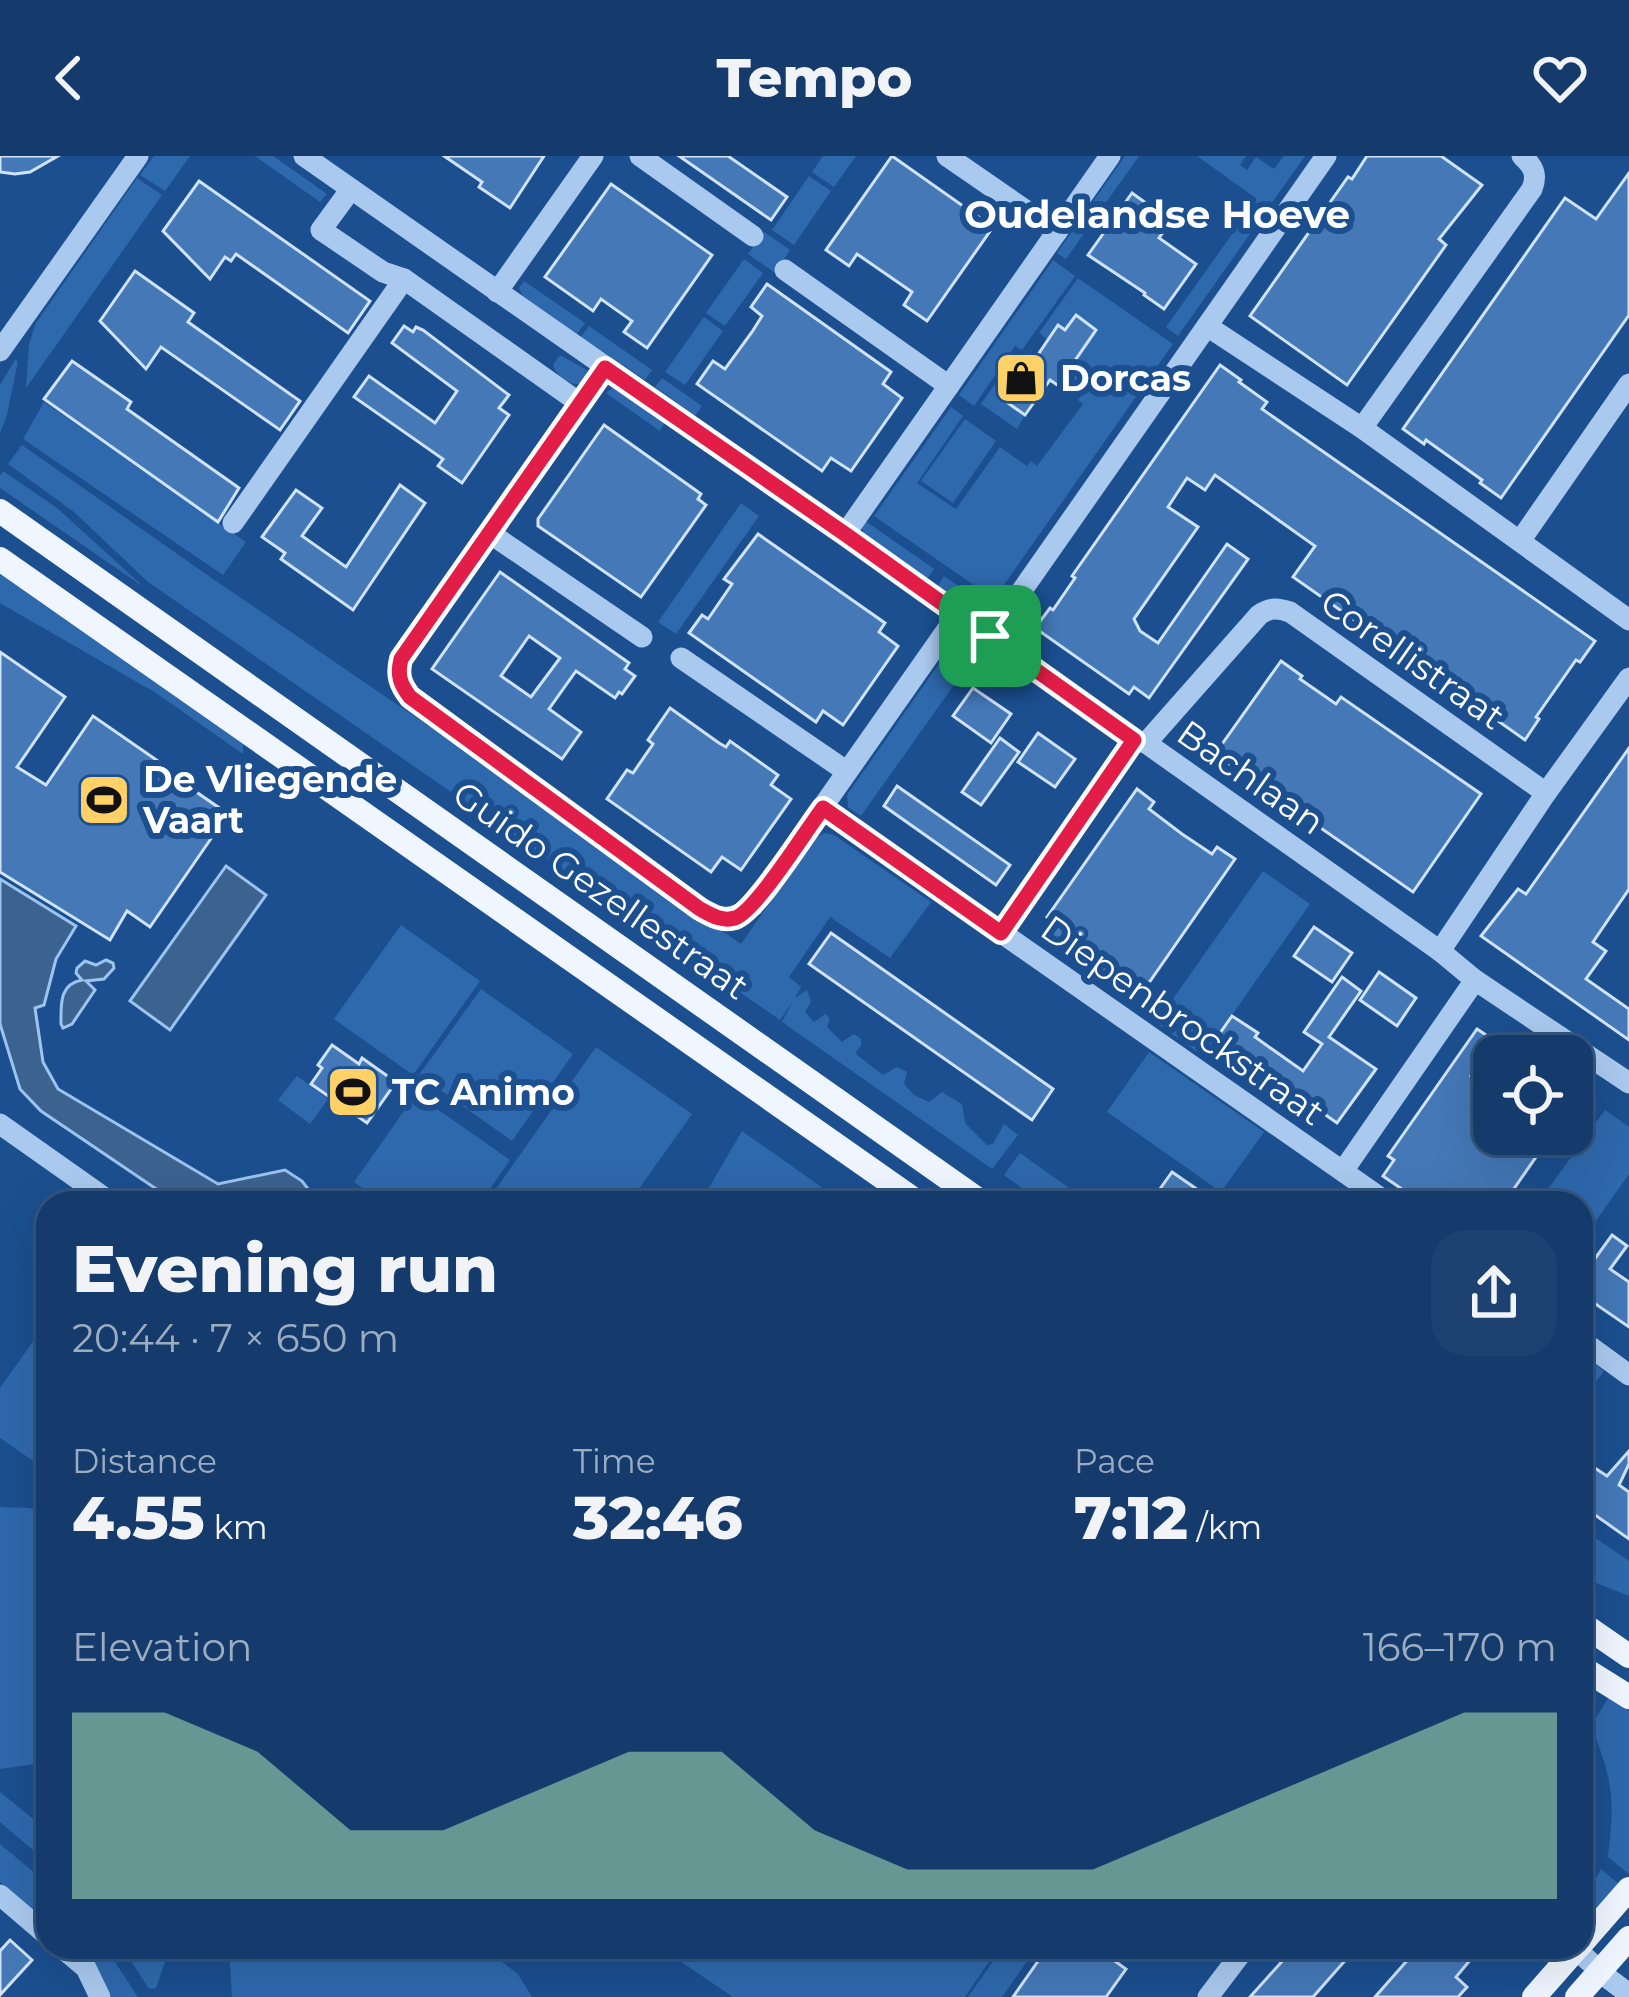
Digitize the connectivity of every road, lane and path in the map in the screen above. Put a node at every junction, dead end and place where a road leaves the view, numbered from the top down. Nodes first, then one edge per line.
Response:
1 (138, 156) edge
2 (304, 156) edge
3 (593, 156) edge
4 (640, 156) edge
5 (947, 156) edge
6 (1109, 156) edge
7 (1326, 156) edge
8 (1522, 156) edge
9 (351, 189) junction
10 (1057, 232) junction
11 (753, 236) dead end
12 (785, 270) dead end
13 (404, 279) junction
14 (497, 292) junction
15 (1207, 326) junction
16 (0, 351) edge
17 (605, 368) junction
18 (1629, 384) edge
19 (949, 386) junction
20 (581, 404) junction
21 (1362, 428) junction
22 (0, 512) edge
23 (233, 523) dead end
24 (491, 534) junction
25 (845, 534) junction
26 (1520, 541) junction
27 (0, 559) edge
28 (958, 614) junction
29 (1629, 620) edge
30 (990, 636) junction
31 (642, 637) dead end
32 (681, 658) dead end
33 (1629, 678) edge
34 (1140, 742) junction
35 (846, 771) junction
36 (1546, 793) junction
37 (823, 808) junction
38 (1001, 933) junction
39 (1440, 951) junction
40 (1475, 980) junction
41 (1629, 1083) edge
42 (4, 1124) edge
43 (1343, 1171) junction
44 (96, 1191) edge
45 (902, 1191) edge
46 (966, 1191) edge
47 (1371, 1191) edge
48 (1593, 1349) edge
49 (1629, 1375) edge
50 (1593, 1631) edge
51 (1629, 1656) edge
52 (1593, 1674) edge
53 (1629, 1697) edge
54 (1629, 1889) edge
55 (0, 1894) edge
56 (36, 1926) edge
57 (1593, 1929) edge
58 (1629, 1938) edge
59 (75, 1959) edge
60 (1237, 1959) edge
61 (1567, 1959) edge
62 (1588, 1959) edge
63 (1600, 1972) junction
64 (1629, 1994) edge
65 (100, 1997) edge
66 (1208, 1997) edge
67 (1534, 1997) edge
68 (1577, 1997) edge

1 - 16 street
2 - 9 street, Bachlaan
3 - 14 street
4 - 11 street
5 - 10 street
6 - 10 street
7 - 15 street
8 - 21 street
9 - 13 street
9 - 14 street, Bachlaan
10 - 19 street
12 - 19 street
13 - 20 street
13 - 23 street
14 - 17 street, Bachlaan
15 - 21 street
15 - 30 street
17 - 20 street
17 - 25 street, Bachlaan
18 - 26 street
19 - 25 street
20 - 24 street
21 - 26 street
22 - 46 main road, Guido Gezellestraat
24 - 31 street
24 - 37 street
25 - 28 street, Bachlaan
26 - 29 street
27 - 45 main road, Guido Gezellestraat
28 - 30 street, Bachlaan
28 - 35 street
30 - 34 street, Bachlaan
32 - 35 street
33 - 36 street
34 - 36 street, Corellistraat
34 - 38 street
34 - 39 street, Bachlaan
35 - 37 street
36 - 39 street
37 - 38 street, Diepenbrockstraat
38 - 43 street, Diepenbrockstraat
39 - 40 street, Bachlaan
40 - 41 street, Bachlaan
40 - 43 street
42 - 44 street
43 - 47 street, Diepenbrockstraat
48 - 49 street
50 - 51 main road
52 - 53 main road
54 - 57 main road
55 - 56 street
58 - 63 main road
59 - 65 street
60 - 66 street
61 - 67 main road
62 - 63 street
63 - 64 street
63 - 68 main road

